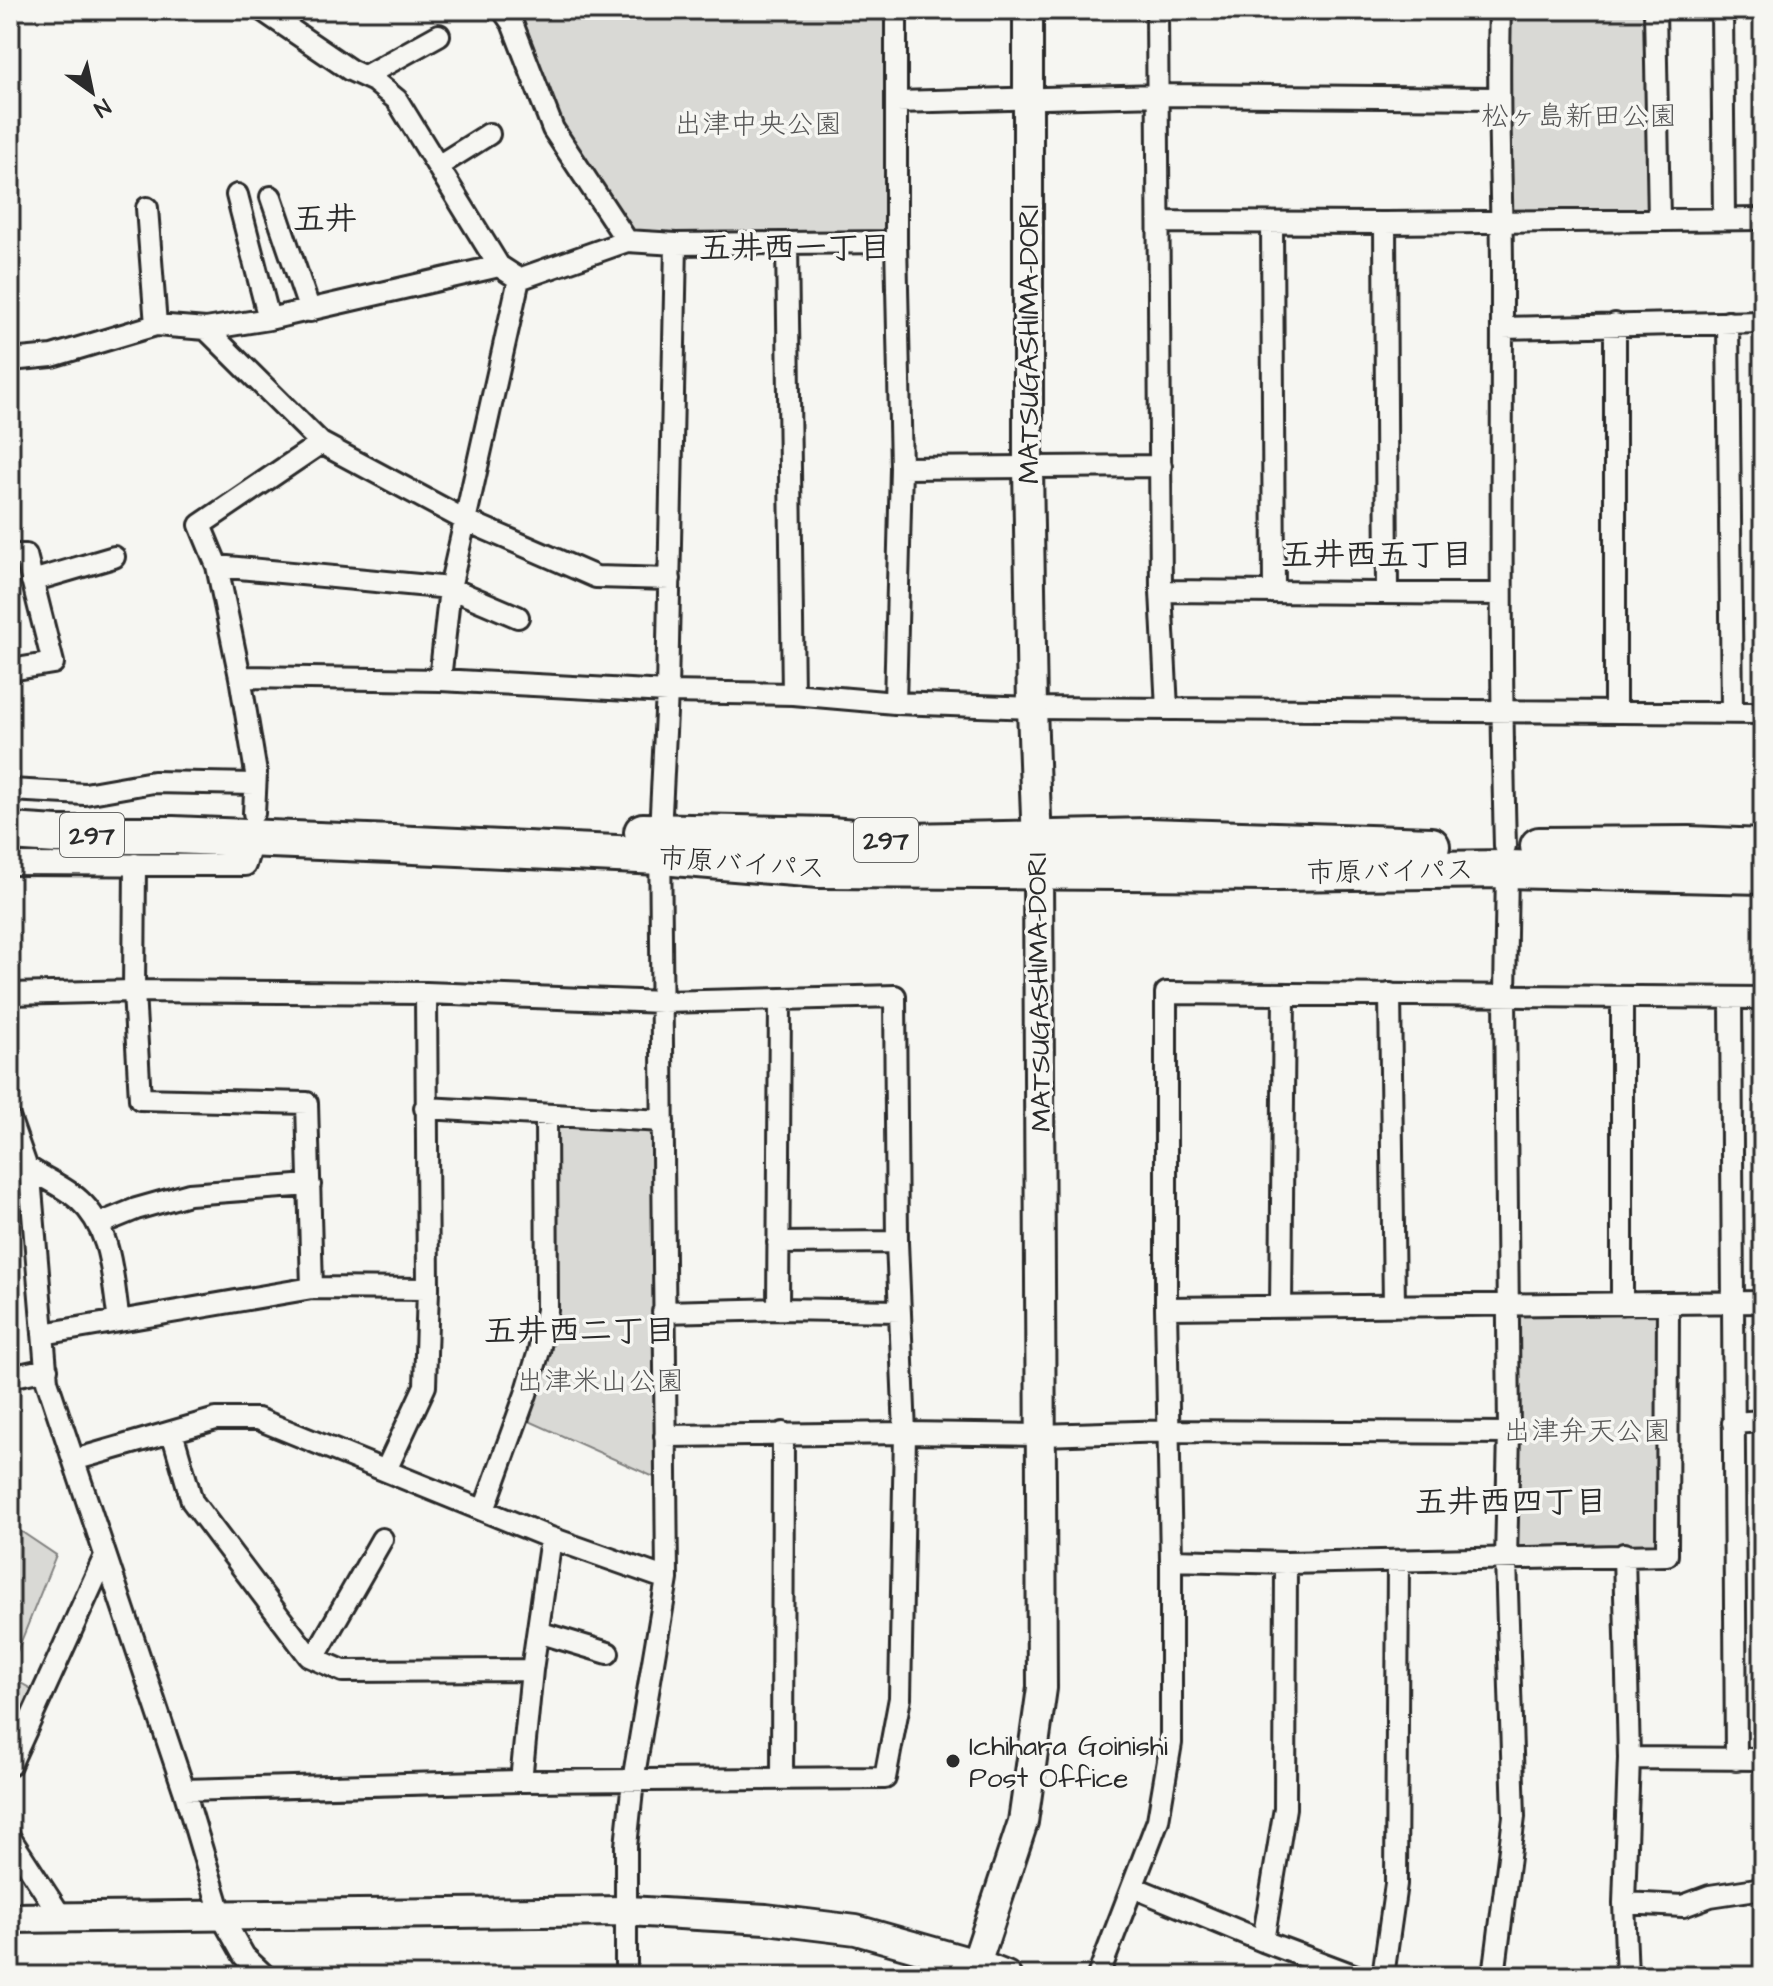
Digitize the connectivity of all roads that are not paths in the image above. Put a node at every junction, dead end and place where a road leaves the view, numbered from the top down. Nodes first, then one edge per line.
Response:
1 (262, 10) edge
2 (503, 10) edge
3 (896, 10) edge
4 (1028, 10) edge
5 (1157, 10) edge
6 (1500, 10) edge
7 (1655, 10) edge
8 (1722, 10) edge
9 (439, 35) dead end
10 (365, 76) junction
11 (1159, 95) junction
12 (1498, 98) junction
13 (1028, 99) junction
14 (897, 102) junction
15 (489, 134) dead end
16 (438, 166) junction
17 (237, 195) dead end
18 (271, 197) dead end
19 (147, 208) dead end
20 (1724, 219) junction
21 (1763, 219) edge
22 (1659, 220) junction
23 (1502, 221) junction
24 (1160, 222) junction
25 (1272, 223) junction
26 (1385, 223) junction
27 (627, 241) junction
28 (896, 242) junction
29 (676, 244) junction
30 (787, 244) junction
31 (499, 266) junction
32 (519, 279) junction
33 (310, 311) junction
34 (269, 319) junction
35 (1728, 322) junction
36 (1763, 322) edge
37 (1615, 324) junction
38 (156, 325) junction
39 (1502, 328) junction
40 (206, 329) junction
41 (10, 360) edge
42 (321, 443) junction
43 (1161, 466) junction
44 (1028, 467) junction
45 (901, 468) junction
46 (465, 520) junction
47 (10, 555) edge
48 (114, 557) dead end
49 (217, 566) junction
50 (670, 579) junction
51 (32, 581) junction
52 (450, 588) junction
53 (1161, 591) junction
54 (1274, 592) junction
55 (1387, 593) junction
56 (1500, 594) junction
57 (518, 617) dead end
58 (10, 670) edge
59 (240, 677) junction
60 (440, 680) junction
61 (667, 692) junction
62 (793, 694) junction
63 (895, 703) junction
64 (1032, 708) junction
65 (1167, 709) junction
66 (1502, 711) junction
67 (1615, 712) junction
68 (1732, 712) junction
69 (1763, 713) edge
70 (10, 790) edge
71 (10, 810) edge
72 (254, 812) junction
73 (10, 832) edge
74 (660, 845) junction
75 (1763, 848) edge
76 (1037, 855) junction
77 (1506, 857) junction
78 (10, 864) edge
79 (135, 864) junction
80 (1763, 875) edge
81 (134, 991) junction
82 (426, 993) junction
83 (10, 994) edge
84 (1284, 994) junction
85 (1390, 994) junction
86 (1505, 996) junction
87 (1622, 997) junction
88 (1731, 998) junction
89 (1763, 998) edge
90 (780, 1000) junction
91 (663, 1002) junction
92 (425, 1108) junction
93 (546, 1116) junction
94 (10, 1120) edge
95 (663, 1121) junction
96 (27, 1167) junction
97 (310, 1185) junction
98 (99, 1224) junction
99 (897, 1242) junction
100 (778, 1243) junction
101 (312, 1288) junction
102 (428, 1289) junction
103 (1763, 1302) edge
104 (1668, 1303) junction
105 (1733, 1303) junction
106 (1622, 1304) junction
107 (1508, 1305) junction
108 (1394, 1306) junction
109 (1281, 1307) junction
110 (1166, 1308) junction
111 (778, 1309) junction
112 (900, 1311) junction
113 (663, 1312) junction
114 (119, 1321) junction
115 (43, 1334) junction
116 (47, 1369) junction
117 (10, 1377) edge
118 (1763, 1421) edge
119 (1733, 1423) junction
120 (1169, 1431) junction
121 (172, 1432) junction
122 (783, 1433) junction
123 (905, 1433) junction
124 (1509, 1433) junction
125 (1041, 1435) junction
126 (665, 1436) junction
127 (74, 1460) junction
128 (386, 1470) junction
129 (484, 1510) junction
130 (551, 1538) junction
131 (382, 1539) dead end
132 (1624, 1554) junction
133 (105, 1556) junction
134 (1506, 1559) junction
135 (1171, 1560) junction
136 (1398, 1561) junction
137 (1286, 1563) junction
138 (667, 1579) junction
139 (538, 1632) junction
140 (608, 1653) dead end
141 (314, 1658) junction
142 (532, 1670) junction
143 (1629, 1758) junction
144 (1763, 1759) edge
145 (1736, 1760) junction
146 (10, 1765) edge
147 (782, 1778) junction
148 (521, 1781) junction
149 (633, 1781) junction
150 (184, 1790) junction
151 (10, 1838) edge
152 (1133, 1887) junction
153 (1763, 1888) edge
154 (1624, 1903) junction
155 (628, 1911) junction
156 (222, 1917) junction
157 (10, 1918) edge
158 (62, 1918) junction
159 (1263, 1941) junction
160 (976, 1964) junction
161 (265, 1976) edge
162 (626, 1976) edge
163 (1006, 1976) edge
164 (1098, 1976) edge
165 (1356, 1976) edge
166 (1383, 1976) edge
167 (1494, 1976) edge
168 (1627, 1976) edge

1 - 10 street
2 - 27 street
3 - 14 street
4 - 13 street, MATSUGASHIMA-DORI
5 - 11 street
6 - 12 street
7 - 22 street
8 - 20 street
9 - 10 street
10 - 16 street
11 - 12 street
11 - 13 street
11 - 24 street
12 - 23 street
13 - 14 street
13 - 44 street, MATSUGASHIMA-DORI
14 - 28 street
15 - 16 street
16 - 31 street
17 - 34 street
18 - 33 street
19 - 38 street
20 - 21 street
20 - 22 street
22 - 23 street
23 - 26 street
23 - 39 street
24 - 25 street
24 - 43 street
25 - 26 street
25 - 54 street
26 - 55 street
27 - 29 street
27 - 32 street
28 - 30 street
28 - 45 street
29 - 30 street
29 - 50 street
30 - 62 street
31 - 32 street
31 - 33 street
32 - 46 street
33 - 34 street
34 - 40 street
35 - 36 street
35 - 37 street
35 - 68 street
37 - 39 street
37 - 67 street
38 - 40 street
38 - 41 street
39 - 56 street
40 - 42 street
42 - 46 street
42 - 49 street
43 - 44 street
43 - 53 street
44 - 45 street
44 - 64 street, MATSUGASHIMA-DORI
45 - 63 street
46 - 50 street
46 - 52 street
47 - 51 street
48 - 51 street
49 - 52 street
49 - 59 street
50 - 61 street
51 - 58 street
52 - 57 street
52 - 60 street
53 - 54 street
53 - 65 street
54 - 55 street
55 - 56 street
56 - 66 street
59 - 60 street
59 - 72 street
60 - 61 street
61 - 62 street
61 - 74 street
62 - 63 street
63 - 64 street
64 - 65 street
64 - 76 street, MATSUGASHIMA-DORI
65 - 66 street
66 - 67 street
66 - 77 street
67 - 68 street
68 - 69 street
70 - 72 street
71 - 72 highway, 市原バイパス / 297
72 - 73 highway, 市原バイパス / 297
72 - 74 highway, 市原バイパス / 297
72 - 79 street
74 - 76 highway, 市原バイパス / 297
74 - 91 street
75 - 77 highway, 市原バイパス / 297
76 - 77 highway, 市原バイパス / 297
76 - 125 street, MATSUGASHIMA-DORI
77 - 80 highway, 市原バイパス / 297
77 - 86 street
78 - 79 street
79 - 81 street
81 - 82 street
81 - 83 street
81 - 97 street
82 - 91 street
82 - 92 street
84 - 85 street
84 - 109 street
84 - 110 street
85 - 86 street
85 - 108 street
86 - 87 street
86 - 107 street
87 - 88 street
87 - 106 street
88 - 89 street
88 - 105 street
90 - 91 street
90 - 99 street
90 - 100 street
91 - 95 street
92 - 93 street
92 - 102 street
93 - 95 street
93 - 129 street
94 - 96 street
95 - 113 street
96 - 98 street
96 - 115 street
97 - 98 street
97 - 101 street
98 - 114 street
99 - 100 street
99 - 112 street
100 - 111 street
101 - 102 street
101 - 114 street
102 - 128 street
103 - 105 street
104 - 105 street
104 - 106 street
104 - 132 street
105 - 119 street
106 - 107 street
107 - 108 street
107 - 124 street
108 - 109 street
109 - 110 street
110 - 120 street
111 - 112 street
111 - 113 street
112 - 123 street
113 - 126 street
114 - 115 street
115 - 116 street
116 - 117 street
116 - 127 street
118 - 119 street
119 - 145 street
120 - 124 street
120 - 125 street
120 - 135 street
121 - 127 street
121 - 128 street
121 - 141 street
122 - 123 street
122 - 126 street
122 - 147 street
123 - 125 street
123 - 147 street
124 - 134 street
125 - 160 street, MATSUGASHIMA-DORI
126 - 138 street
127 - 133 street
128 - 129 street
129 - 130 street
130 - 138 street
130 - 139 street
131 - 141 street
132 - 134 street
132 - 143 street
133 - 146 street
133 - 150 street
134 - 136 street
134 - 167 street
135 - 137 street
135 - 152 street
136 - 137 street
136 - 166 street
137 - 159 street
138 - 149 street
139 - 140 street
139 - 142 street
141 - 142 street
142 - 148 street
143 - 145 street
143 - 154 street
144 - 145 street
147 - 149 street
148 - 149 street
148 - 150 street
149 - 155 street
150 - 156 street
151 - 158 street
152 - 159 street
152 - 164 street
153 - 154 street
154 - 168 street
155 - 156 street
155 - 160 street
155 - 162 street
156 - 158 street
156 - 161 street
157 - 158 street
159 - 165 street
160 - 163 street

